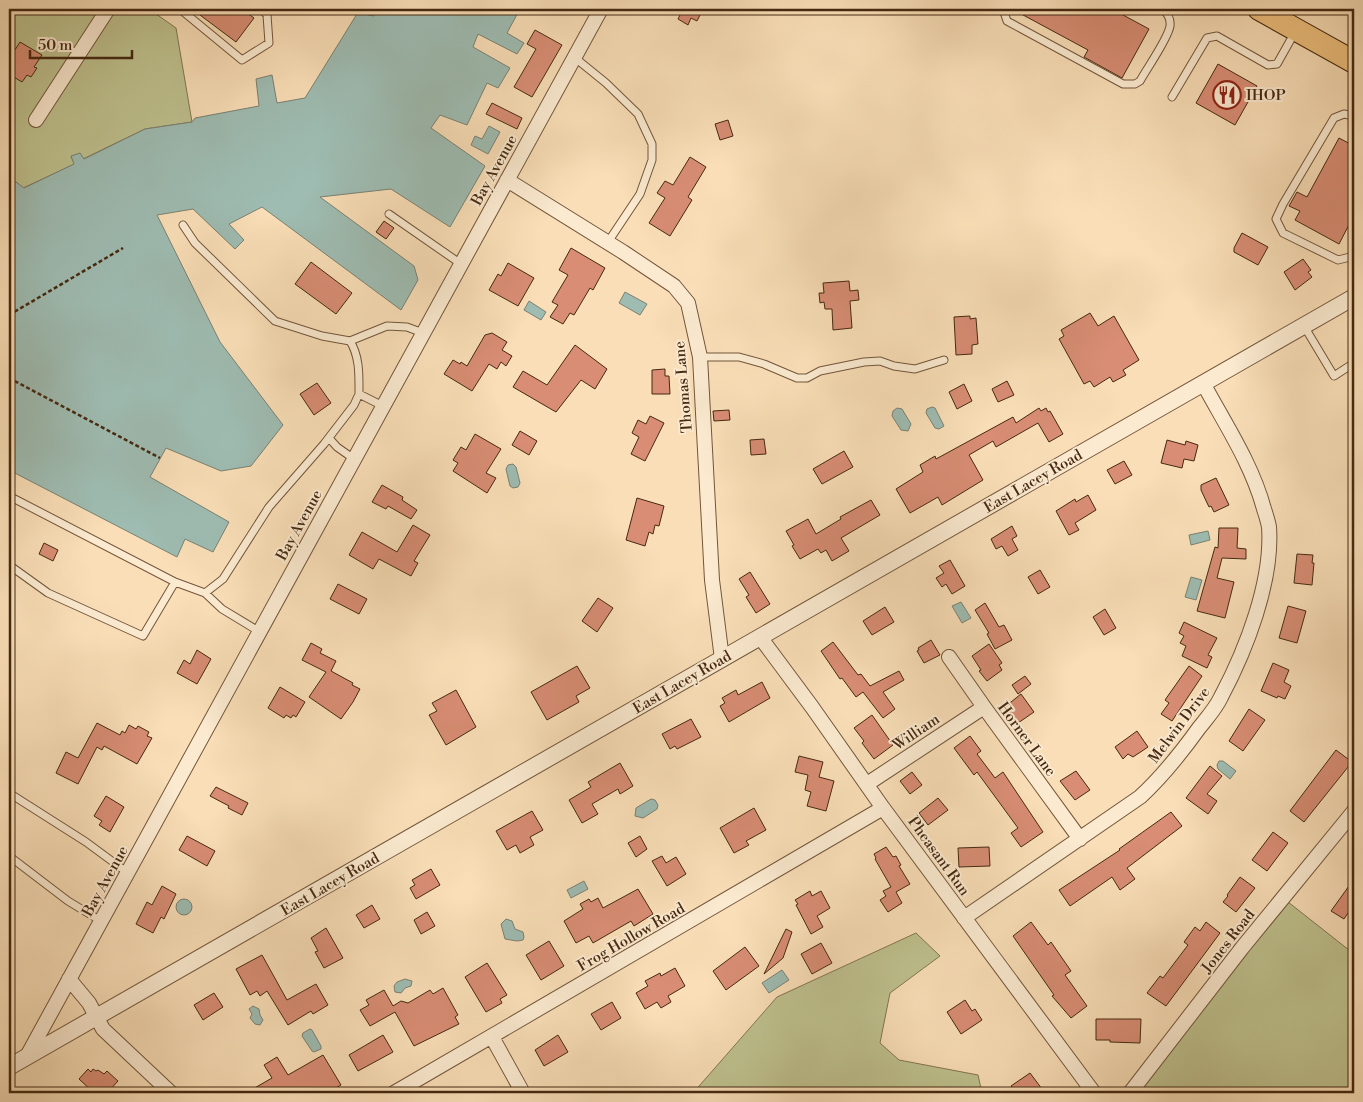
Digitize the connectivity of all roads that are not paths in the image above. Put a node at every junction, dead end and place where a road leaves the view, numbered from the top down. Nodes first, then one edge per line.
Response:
1 (108, 9) edge
2 (180, 9) edge
3 (262, 9) edge
4 (601, 9) edge
5 (1003, 9) edge
6 (1163, 9) edge
7 (1259, 9) edge
8 (1297, 30) junction
9 (574, 57) junction
10 (1354, 62) edge
11 (1172, 97) dead end
12 (1354, 97) edge
13 (1354, 115) edge
14 (36, 120) dead end
15 (507, 180) junction
16 (389, 214) dead end
17 (183, 225) dead end
18 (608, 242) junction
19 (1354, 257) edge
20 (461, 264) junction
21 (1354, 297) edge
22 (1304, 326) junction
23 (423, 333) junction
24 (350, 341) junction
25 (700, 357) junction
26 (944, 360) dead end
27 (1354, 363) edge
28 (1203, 383) junction
29 (359, 394) junction
30 (383, 406) junction
31 (329, 438) junction
32 (354, 459) junction
33 (9, 496) edge
34 (9, 565) edge
35 (175, 582) junction
36 (205, 593) junction
37 (260, 632) junction
38 (760, 637) junction
39 (949, 657) dead end
40 (722, 659) junction
41 (984, 707) junction
42 (867, 784) junction
43 (9, 793) edge
44 (883, 808) junction
45 (1354, 811) edge
46 (1080, 839) junction
47 (9, 856) edge
48 (128, 873) junction
49 (964, 918) junction
50 (101, 921) junction
51 (69, 979) junction
52 (97, 1018) junction
53 (492, 1037) junction
54 (26, 1058) junction
55 (9, 1067) edge
56 (171, 1093) edge
57 (394, 1093) edge
58 (523, 1093) edge
59 (1094, 1093) edge
60 (1130, 1093) edge

1 - 14 street
2 - 3 lane
4 - 9 street, Bay Avenue
5 - 6 lane
7 - 8 highway
8 - 10 highway
8 - 11 lane
9 - 15 street, Bay Avenue
9 - 18 lane
12 - 13 lane
13 - 19 lane
15 - 18 street, Thomas Lane
15 - 20 street, Bay Avenue
16 - 20 lane
17 - 24 lane
18 - 25 street, Thomas Lane
20 - 23 street, Bay Avenue
21 - 22 street, East Lacey Road
22 - 27 lane
22 - 28 street, East Lacey Road
23 - 24 lane
23 - 30 street, Bay Avenue
24 - 29 lane
25 - 26 lane
25 - 40 street, Thomas Lane
28 - 38 street, East Lacey Road
28 - 46 street, Melwin Drive
29 - 30 lane
29 - 31 lane
30 - 32 street, Bay Avenue
31 - 32 lane
31 - 36 lane
32 - 37 street, Bay Avenue
33 - 35 lane
34 - 35 lane
35 - 36 lane
36 - 37 lane
37 - 48 street, Bay Avenue
38 - 40 street, East Lacey Road
38 - 42 street, Pheasant Run
39 - 41 street, Horner Lane
40 - 52 street, East Lacey Road
41 - 42 street, William
41 - 46 street, Horner Lane
42 - 44 street, Pheasant Run
43 - 48 lane
44 - 49 street, Pheasant Run
44 - 53 street, Frog Hollow Road
45 - 60 street, Jones Road
46 - 49 street, Melwin Drive
47 - 50 lane
48 - 50 street, Bay Avenue
49 - 59 street, Pheasant Run
50 - 51 street, Bay Avenue
51 - 52 street
51 - 54 street, Bay Avenue
52 - 54 street, East Lacey Road
52 - 56 street
53 - 57 street, Frog Hollow Road
53 - 58 street
54 - 55 street, East Lacey Road

